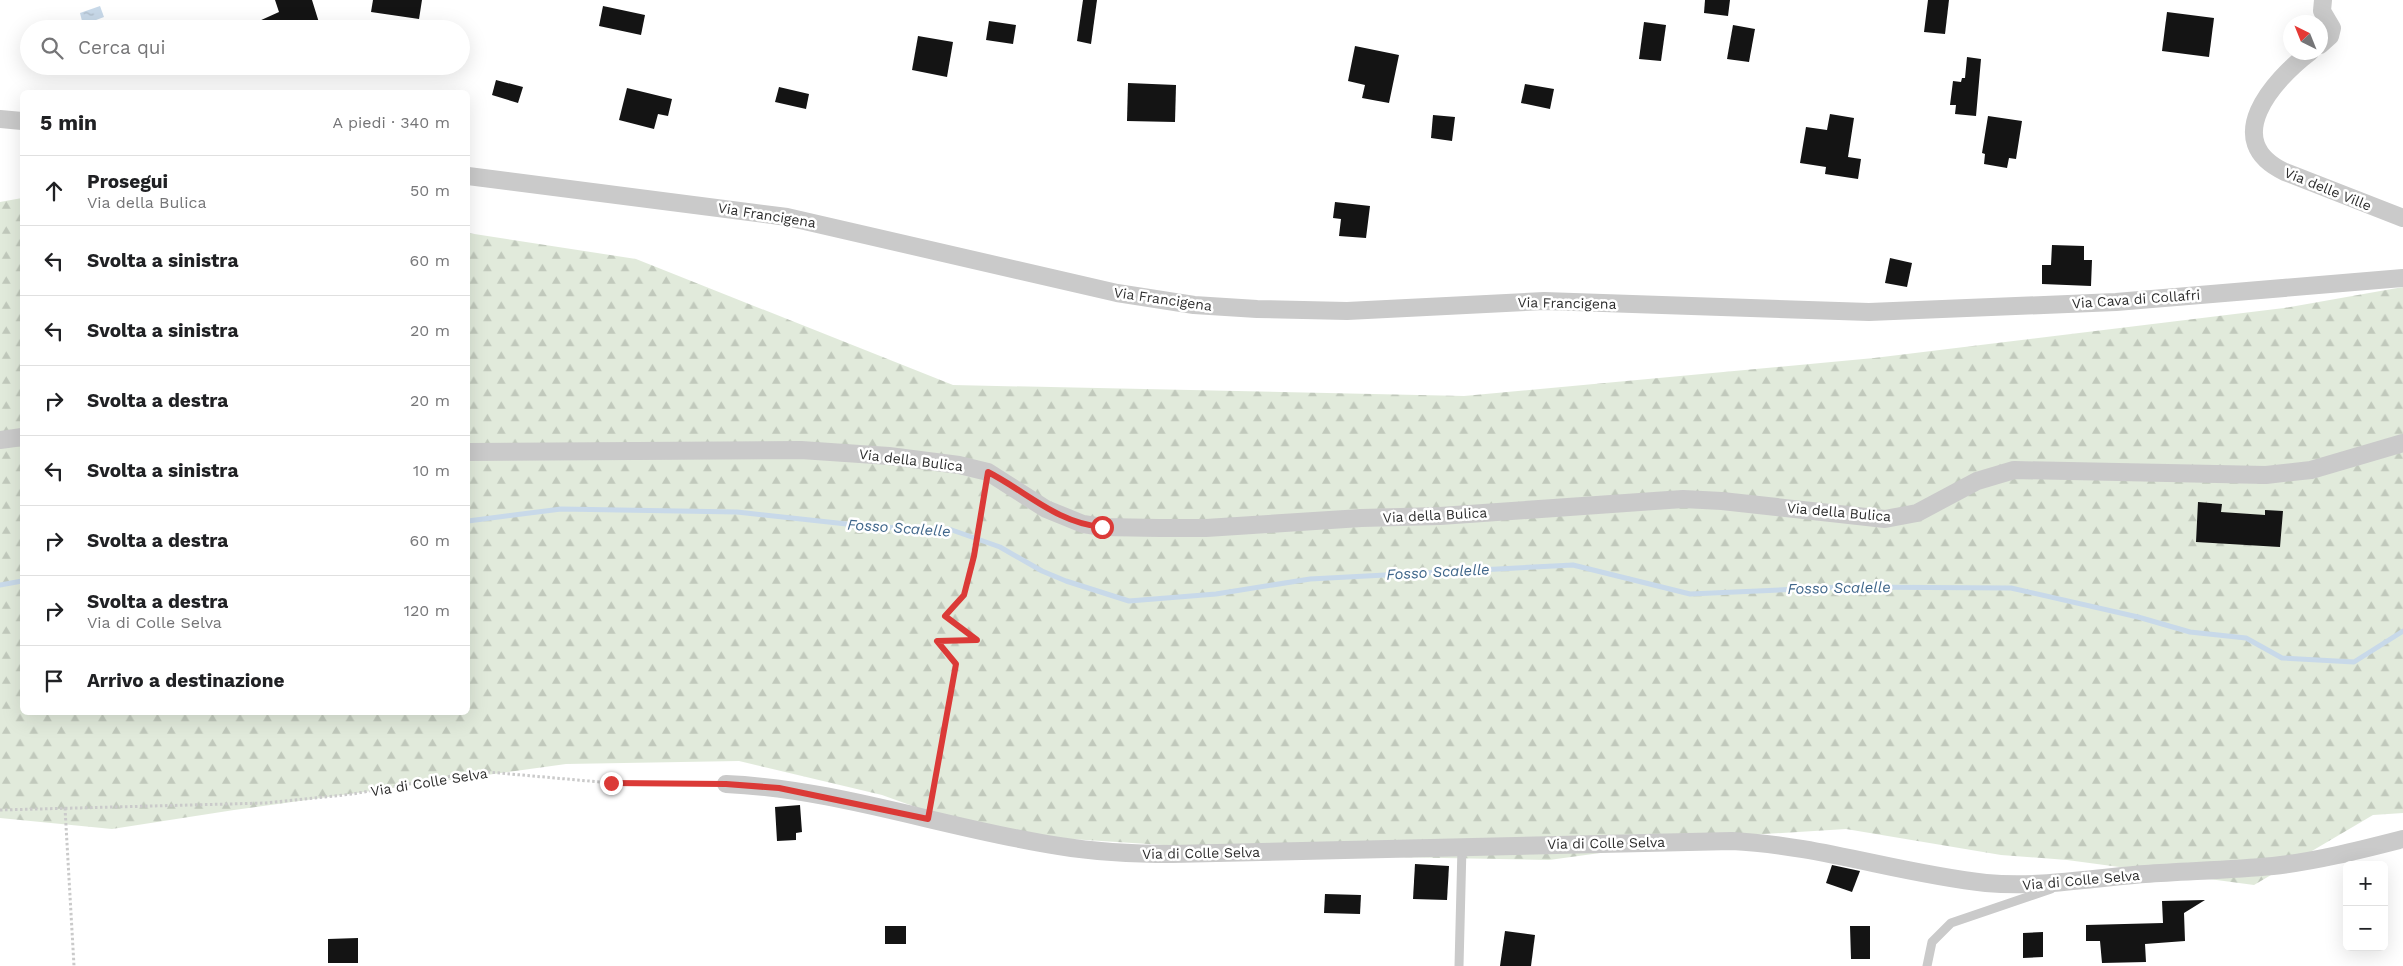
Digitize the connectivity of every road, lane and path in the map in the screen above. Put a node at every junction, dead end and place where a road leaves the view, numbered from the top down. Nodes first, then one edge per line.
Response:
1 (2323, 0) edge
2 (2324, 15) edge
3 (2328, 22) edge
4 (2328, 38) edge
5 (2300, 60) edge
6 (0, 119) edge
7 (20, 122) edge
8 (470, 176) edge
9 (2403, 218) edge
10 (2403, 278) edge
11 (1869, 312) joint
12 (20, 437) edge
13 (0, 440) edge
14 (2403, 443) edge
15 (470, 452) edge
16 (988, 472) junction
17 (726, 784) joint
18 (66, 808) junction
19 (0, 810) edge
20 (928, 819) junction
21 (2403, 839) edge
22 (1462, 847) junction
23 (2068, 883) junction
24 (74, 966) edge
25 (1459, 966) edge
26 (1927, 966) edge

1 - 2 street
3 - 4 street
5 - 9 street, Via delle Ville
6 - 7 street
8 - 11 street, Via Francigena
10 - 11 street, Via Cava di Collafri
12 - 13 street
14 - 16 street, Via della Bulica
15 - 16 street, Via della Bulica
16 - 20 path
17 - 18 path, Via di Colle Selva
17 - 20 street, Via di Colle Selva
18 - 19 path, Via di Colle Selva
18 - 24 path
20 - 22 street, Via di Colle Selva
21 - 23 street, Via di Colle Selva
22 - 23 street, Via di Colle Selva
22 - 25 lane
23 - 26 lane

